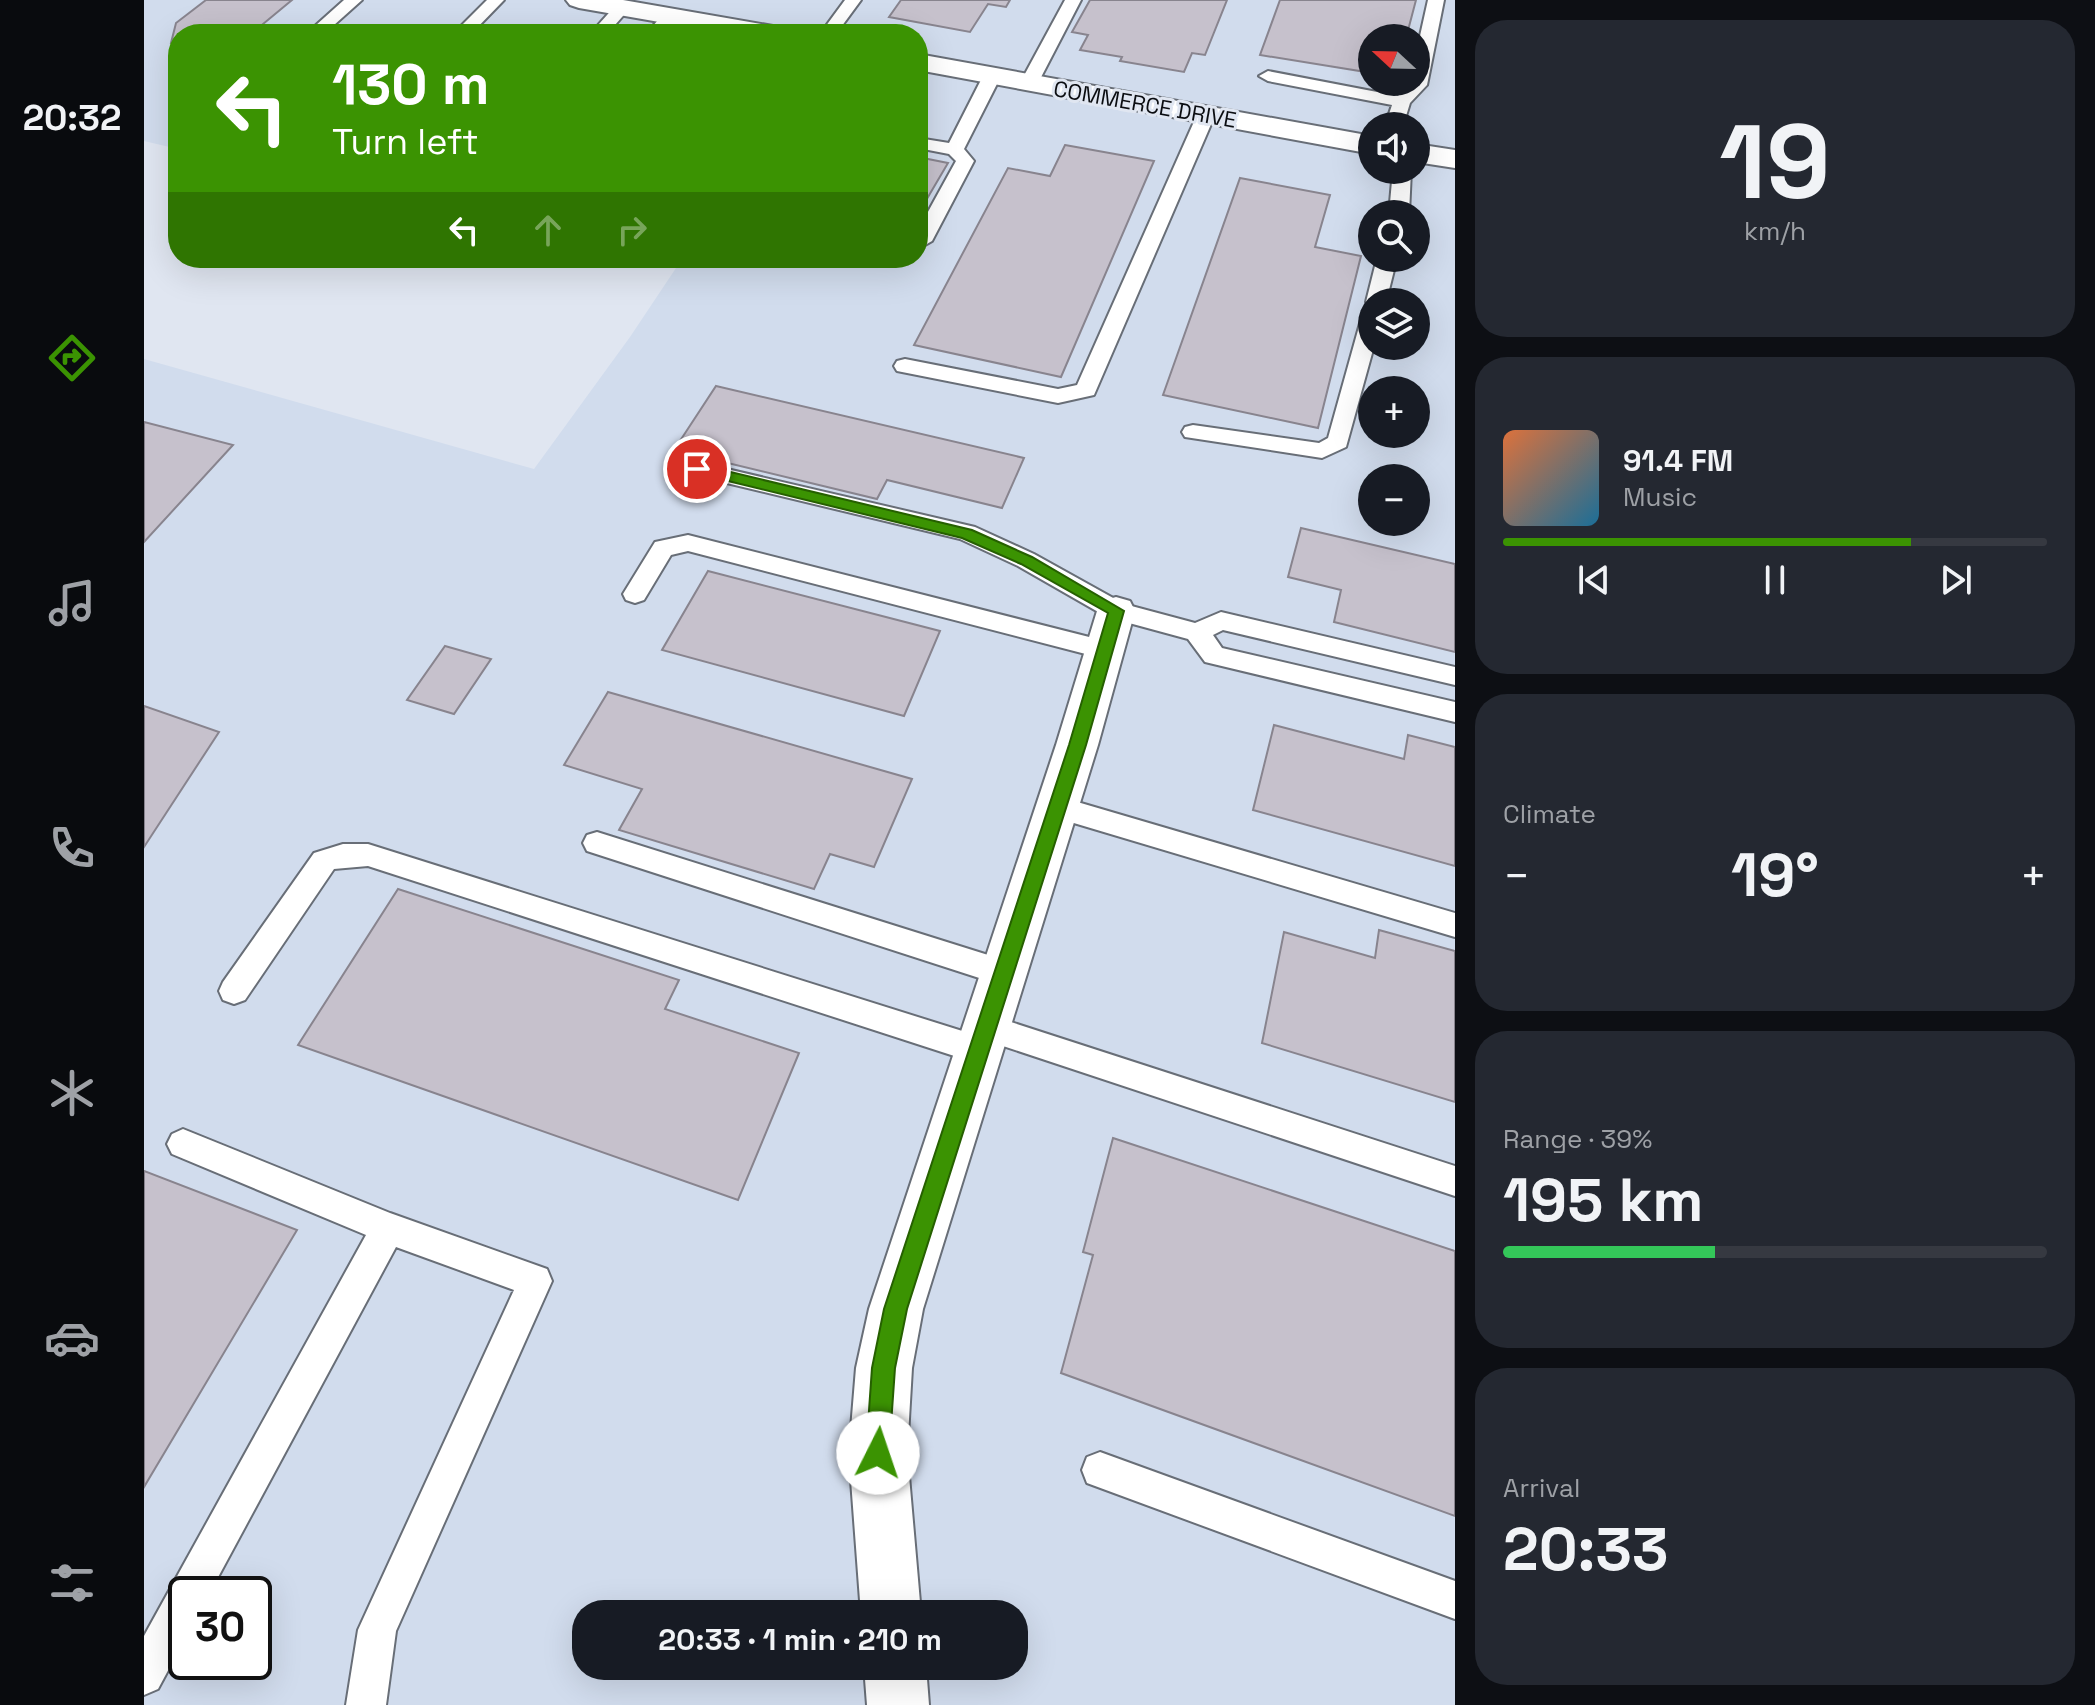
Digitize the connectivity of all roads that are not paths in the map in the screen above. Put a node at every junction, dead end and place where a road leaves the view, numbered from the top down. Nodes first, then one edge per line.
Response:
1 (354, 0) edge
2 (496, 0) edge
3 (579, 0) edge
4 (853, 0) edge
5 (1073, 0) edge
6 (1436, 0) edge
7 (649, 14) edge
8 (326, 24) edge
9 (471, 24) edge
10 (624, 24) edge
11 (711, 24) edge
12 (835, 24) edge
13 (928, 64) edge
14 (992, 76) junction
15 (1268, 76) dead end
16 (1029, 83) junction
17 (1402, 102) junction
18 (1399, 112) edge
19 (1206, 115) junction
20 (1358, 142) edge
21 (928, 145) edge
22 (955, 149) junction
23 (1430, 155) edge
24 (1455, 159) edge
25 (928, 230) edge
26 (1360, 360) edge
27 (905, 366) dead end
28 (1193, 432) dead end
29 (697, 469) dead end
30 (635, 594) dead end
31 (1111, 630) junction
32 (1197, 632) junction
33 (1455, 676) edge
34 (1455, 712) edge
35 (1057, 807) junction
36 (597, 843) dead end
37 (1455, 925) edge
38 (1004, 973) junction
39 (234, 991) dead end
40 (982, 1039) junction
41 (183, 1144) dead end
42 (1455, 1181) edge
43 (388, 1228) junction
44 (1100, 1470) dead end
45 (198, 1576) edge
46 (890, 1600) edge
47 (1455, 1600) edge
48 (168, 1631) edge
49 (144, 1675) edge
50 (896, 1680) edge
51 (366, 1705) edge
52 (898, 1705) edge

1 - 8 lane
2 - 9 lane
3 - 7 street
4 - 12 lane
5 - 16 lane
6 - 17 lane
7 - 10 lane
7 - 11 street
13 - 14 street, COMMERCE DRIVE
14 - 16 street, COMMERCE DRIVE
14 - 22 lane
15 - 17 lane
16 - 19 street, COMMERCE DRIVE
17 - 18 lane
19 - 20 street, COMMERCE DRIVE
19 - 27 lane
21 - 22 lane
22 - 25 lane
23 - 24 street
26 - 28 lane
29 - 31 lane
30 - 31 lane
31 - 32 lane
31 - 35 street
32 - 33 lane
32 - 34 lane
35 - 37 lane
35 - 38 street
36 - 38 lane
38 - 40 street
39 - 40 lane
40 - 42 lane
40 - 46 street
41 - 43 lane
43 - 45 lane
43 - 51 lane
44 - 47 lane
48 - 49 lane
50 - 52 street

